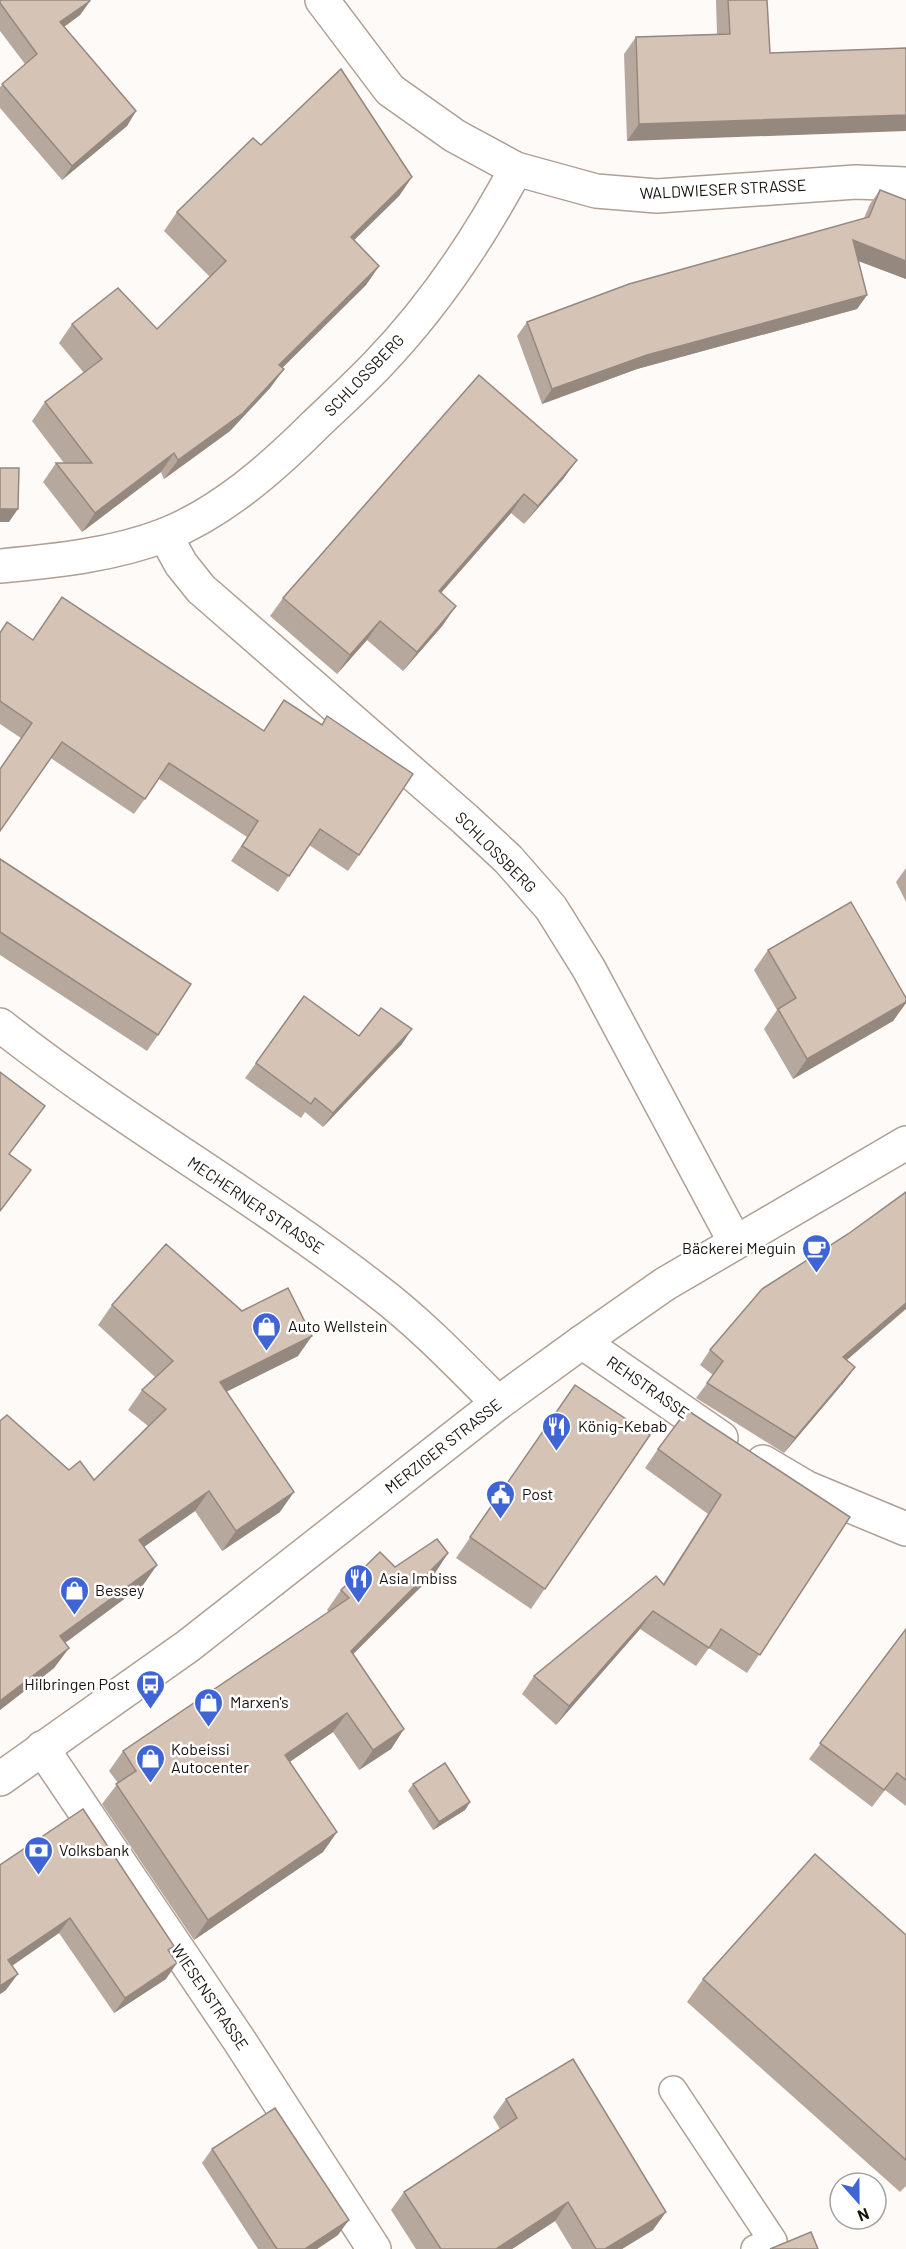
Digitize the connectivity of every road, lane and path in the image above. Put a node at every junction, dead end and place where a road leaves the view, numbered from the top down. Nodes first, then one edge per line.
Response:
1 (322, 0) edge
2 (516, 169) junction
3 (906, 184) edge
4 (165, 535) junction
5 (0, 566) edge
6 (0, 1025) edge
7 (906, 1143) edge
8 (735, 1242) junction
9 (582, 1342) junction
10 (498, 1403) junction
11 (906, 1529) edge
12 (42, 1748) junction
13 (0, 1779) edge
14 (673, 2090) dead end
15 (374, 2249) edge
16 (755, 2249) edge

1 - 2 street, WALDWIESER STRASSE
2 - 3 street, WALDWIESER STRASSE
2 - 4 street, SCHLOSSBERG
4 - 5 street, SCHLOSSBERG
4 - 8 street, SCHLOSSBERG
6 - 10 street, MECHERNER STRASSE
7 - 8 street, MERZIGER STRASSE
8 - 9 street, MERZIGER STRASSE
9 - 10 street, MERZIGER STRASSE
9 - 11 street, REHSTRASSE
10 - 12 street, MERZIGER STRASSE
12 - 13 street, MERZIGER STRASSE
12 - 15 street, WIESENSTRASSE
14 - 16 lane

